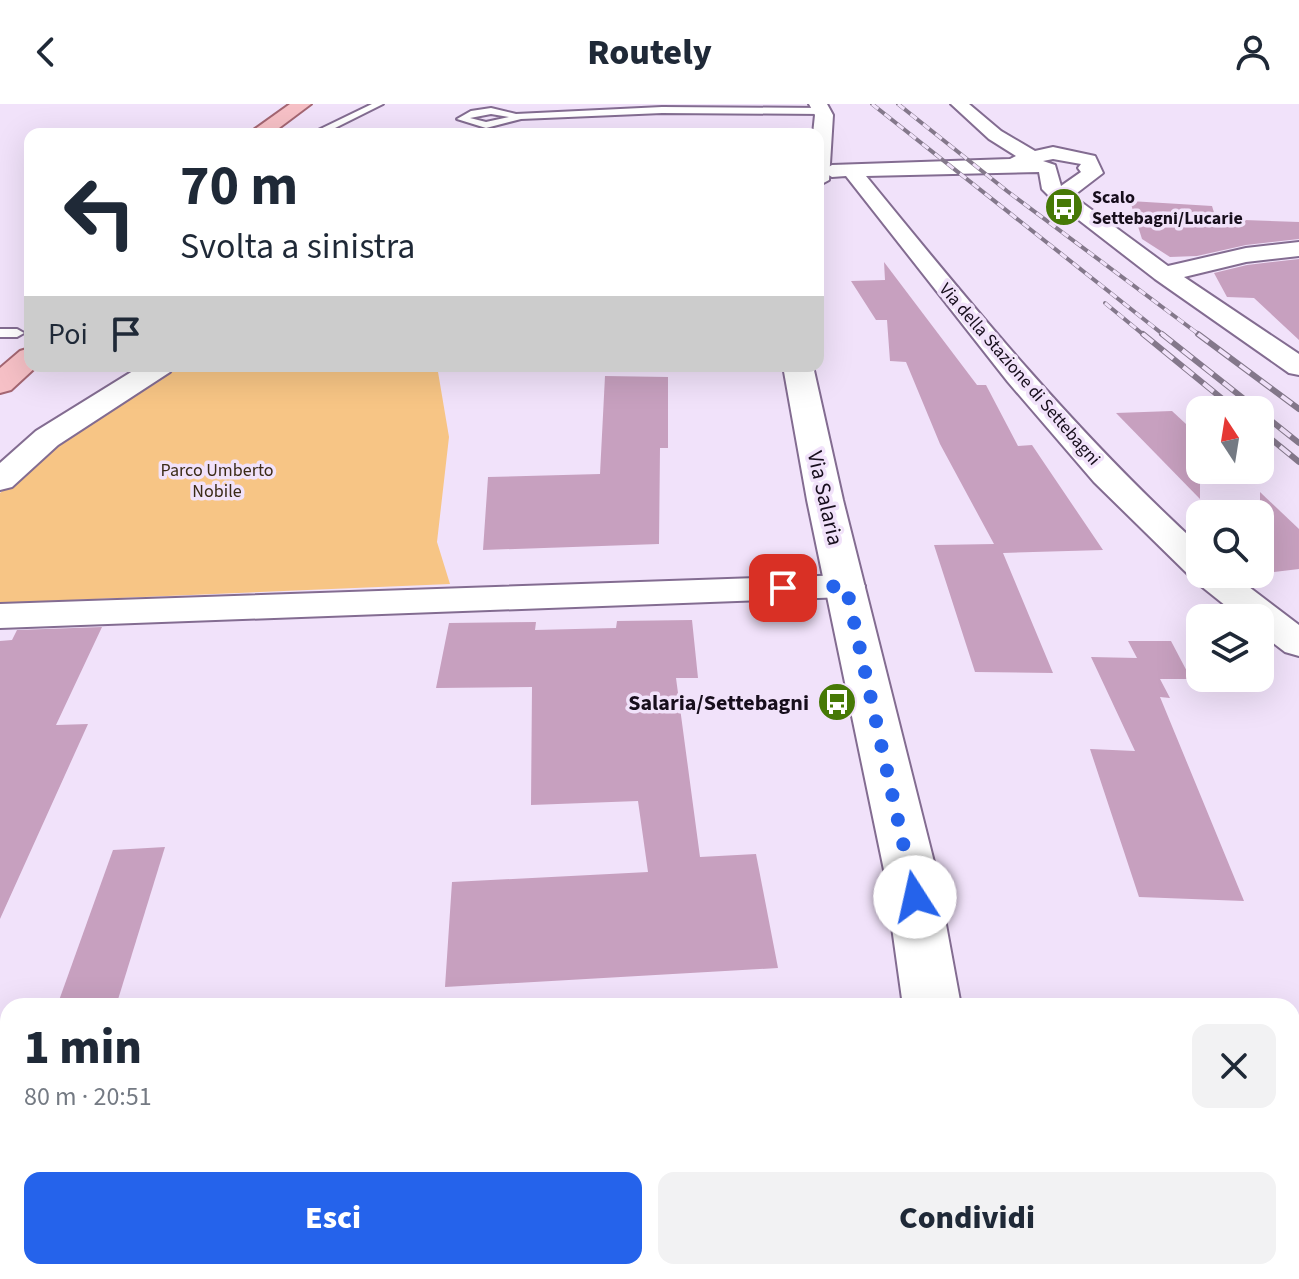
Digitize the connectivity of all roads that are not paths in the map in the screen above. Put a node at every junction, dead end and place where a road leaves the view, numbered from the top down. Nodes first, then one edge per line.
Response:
1 (379, 104) edge
2 (959, 104) edge
3 (310, 107) edge
4 (821, 108) edge
5 (517, 116) junction
6 (270, 128) edge
7 (291, 128) edge
8 (326, 128) edge
9 (820, 128) edge
10 (991, 130) junction
11 (1081, 161) junction
12 (1036, 163) junction
13 (852, 171) junction
14 (824, 175) edge
15 (1060, 196) junction
16 (1299, 249) edge
17 (1164, 274) junction
18 (15, 339) edge
19 (1299, 367) edge
20 (151, 372) edge
21 (799, 372) edge
22 (0, 384) edge
23 (0, 480) edge
24 (1186, 552) edge
25 (846, 586) junction
26 (1227, 588) edge
27 (0, 616) edge
28 (1299, 644) edge
29 (931, 998) edge

1 - 8 lane
2 - 10 street
3 - 6 main road
3 - 7 main road
4 - 5 lane
4 - 9 street
5 - 5 lane
10 - 11 street
10 - 12 street
11 - 12 street
11 - 15 street
12 - 13 street
12 - 15 street
13 - 14 street
13 - 24 street, Via della Stazione di Settebagni
15 - 17 street
16 - 17 street
17 - 19 street
18 - 22 main road
20 - 23 street
21 - 25 street, Via Salaria
25 - 27 street
25 - 29 street, Via Salaria
26 - 28 street

